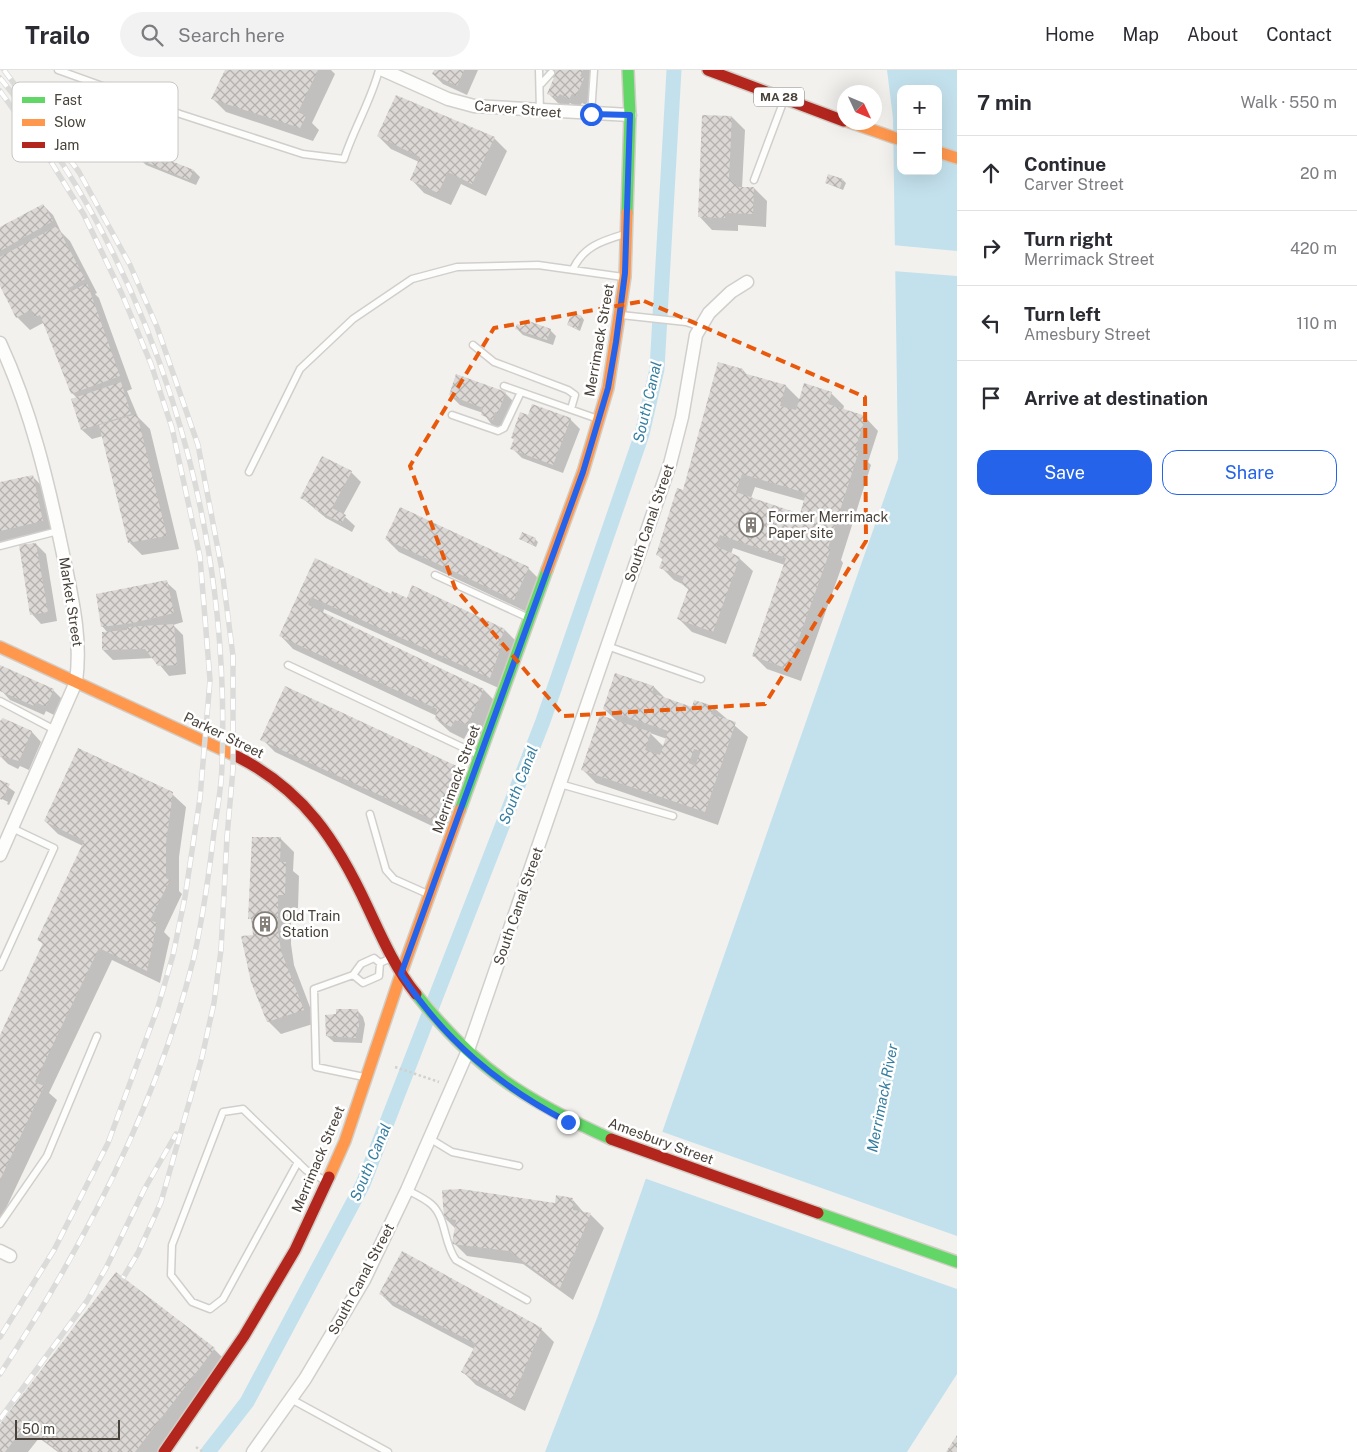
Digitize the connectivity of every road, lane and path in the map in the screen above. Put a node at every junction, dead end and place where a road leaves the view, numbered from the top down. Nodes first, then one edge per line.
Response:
1 (58, 70) edge
2 (381, 70) edge
3 (539, 70) edge
4 (594, 70) edge
5 (628, 70) edge
6 (711, 71) edge
7 (550, 73) dead end
8 (91, 82) edge
9 (541, 84) junction
10 (785, 99) junction
11 (540, 112) junction
12 (178, 113) edge
13 (591, 114) junction
14 (630, 115) junction
15 (837, 118) edge
16 (871, 130) edge
17 (897, 139) edge
18 (942, 153) edge
19 (957, 158) edge
20 (754, 180) dead end
21 (626, 234) junction
22 (572, 269) junction
23 (625, 277) junction
24 (747, 282) dead end
25 (620, 315) junction
26 (701, 327) junction
27 (0, 343) edge
28 (473, 345) dead end
29 (504, 386) dead end
30 (521, 392) junction
31 (571, 409) junction
32 (452, 414) dead end
33 (599, 419) junction
34 (249, 472) dead end
35 (58, 531) junction
36 (0, 546) edge
37 (435, 575) dead end
38 (530, 618) junction
39 (607, 646) junction
40 (0, 647) edge
41 (288, 665) dead end
42 (701, 679) dead end
43 (76, 682) junction
44 (0, 701) edge
45 (55, 730) junction
46 (480, 755) junction
47 (560, 784) junction
48 (370, 814) dead end
49 (673, 816) dead end
50 (12, 828) junction
51 (0, 855) edge
52 (430, 895) junction
53 (392, 957) junction
54 (380, 963) junction
55 (0, 967) edge
56 (401, 974) junction
57 (353, 975) junction
58 (97, 1036) dead end
59 (467, 1053) junction
60 (395, 1067) dead end
61 (367, 1077) junction
62 (439, 1082) dead end
63 (429, 1138) junction
64 (298, 1162) junction
65 (519, 1166) dead end
66 (327, 1182) junction
67 (407, 1190) junction
68 (0, 1224) edge
69 (957, 1262) edge
70 (527, 1300) dead end
71 (291, 1399) junction
72 (196, 1447) dead end
73 (164, 1452) edge
74 (203, 1452) edge
75 (253, 1452) edge
76 (388, 1452) edge

1 - 8 lane
2 - 11 street, Carver Street
2 - 12 lane
3 - 9 lane
4 - 13 lane
5 - 14 main road, Merrimack Street
6 - 10 main road, MA 28
7 - 9 lane
9 - 11 lane
10 - 15 main road, MA 28
10 - 20 lane
11 - 13 street, Carver Street
13 - 14 street, Carver Street
14 - 21 main road, Merrimack Street
16 - 17 main road
18 - 19 main road
21 - 22 lane
21 - 23 main road, Merrimack Street
22 - 23 lane
22 - 34 lane
23 - 25 main road, Merrimack Street
24 - 26 street, South Canal Street
25 - 26 lane
25 - 33 main road, Merrimack Street
26 - 39 street, South Canal Street
27 - 35 street, Market Street
28 - 31 lane
29 - 30 lane
30 - 31 lane
30 - 32 lane
31 - 33 lane
33 - 38 main road, Merrimack Street
35 - 36 lane
35 - 43 street, Market Street
37 - 38 lane
38 - 46 main road, Merrimack Street
39 - 42 lane
39 - 47 street, South Canal Street
40 - 43 main road, Parker Street
41 - 46 lane
43 - 45 street, Market Street
43 - 53 main road, Parker Street
44 - 45 lane
45 - 50 street, Market Street
46 - 52 main road, Merrimack Street
47 - 49 lane
47 - 59 street, South Canal Street
48 - 52 lane
50 - 51 street, Market Street
50 - 55 lane
52 - 56 main road, Merrimack Street
53 - 54 lane
53 - 56 main road, Parker Street
54 - 57 lane
54 - 57 lane
56 - 59 main road, Amesbury Street
56 - 61 main road, Merrimack Street
57 - 61 lane
58 - 68 lane
59 - 63 street, South Canal Street
59 - 69 main road, Amesbury Street
60 - 62 path
61 - 66 main road, Merrimack Street
63 - 65 lane
63 - 67 street, South Canal Street
64 - 64 lane
64 - 66 lane
66 - 73 main road, Merrimack Street
67 - 70 lane
67 - 71 street, South Canal Street
71 - 75 street, South Canal Street
71 - 76 lane
72 - 74 path

